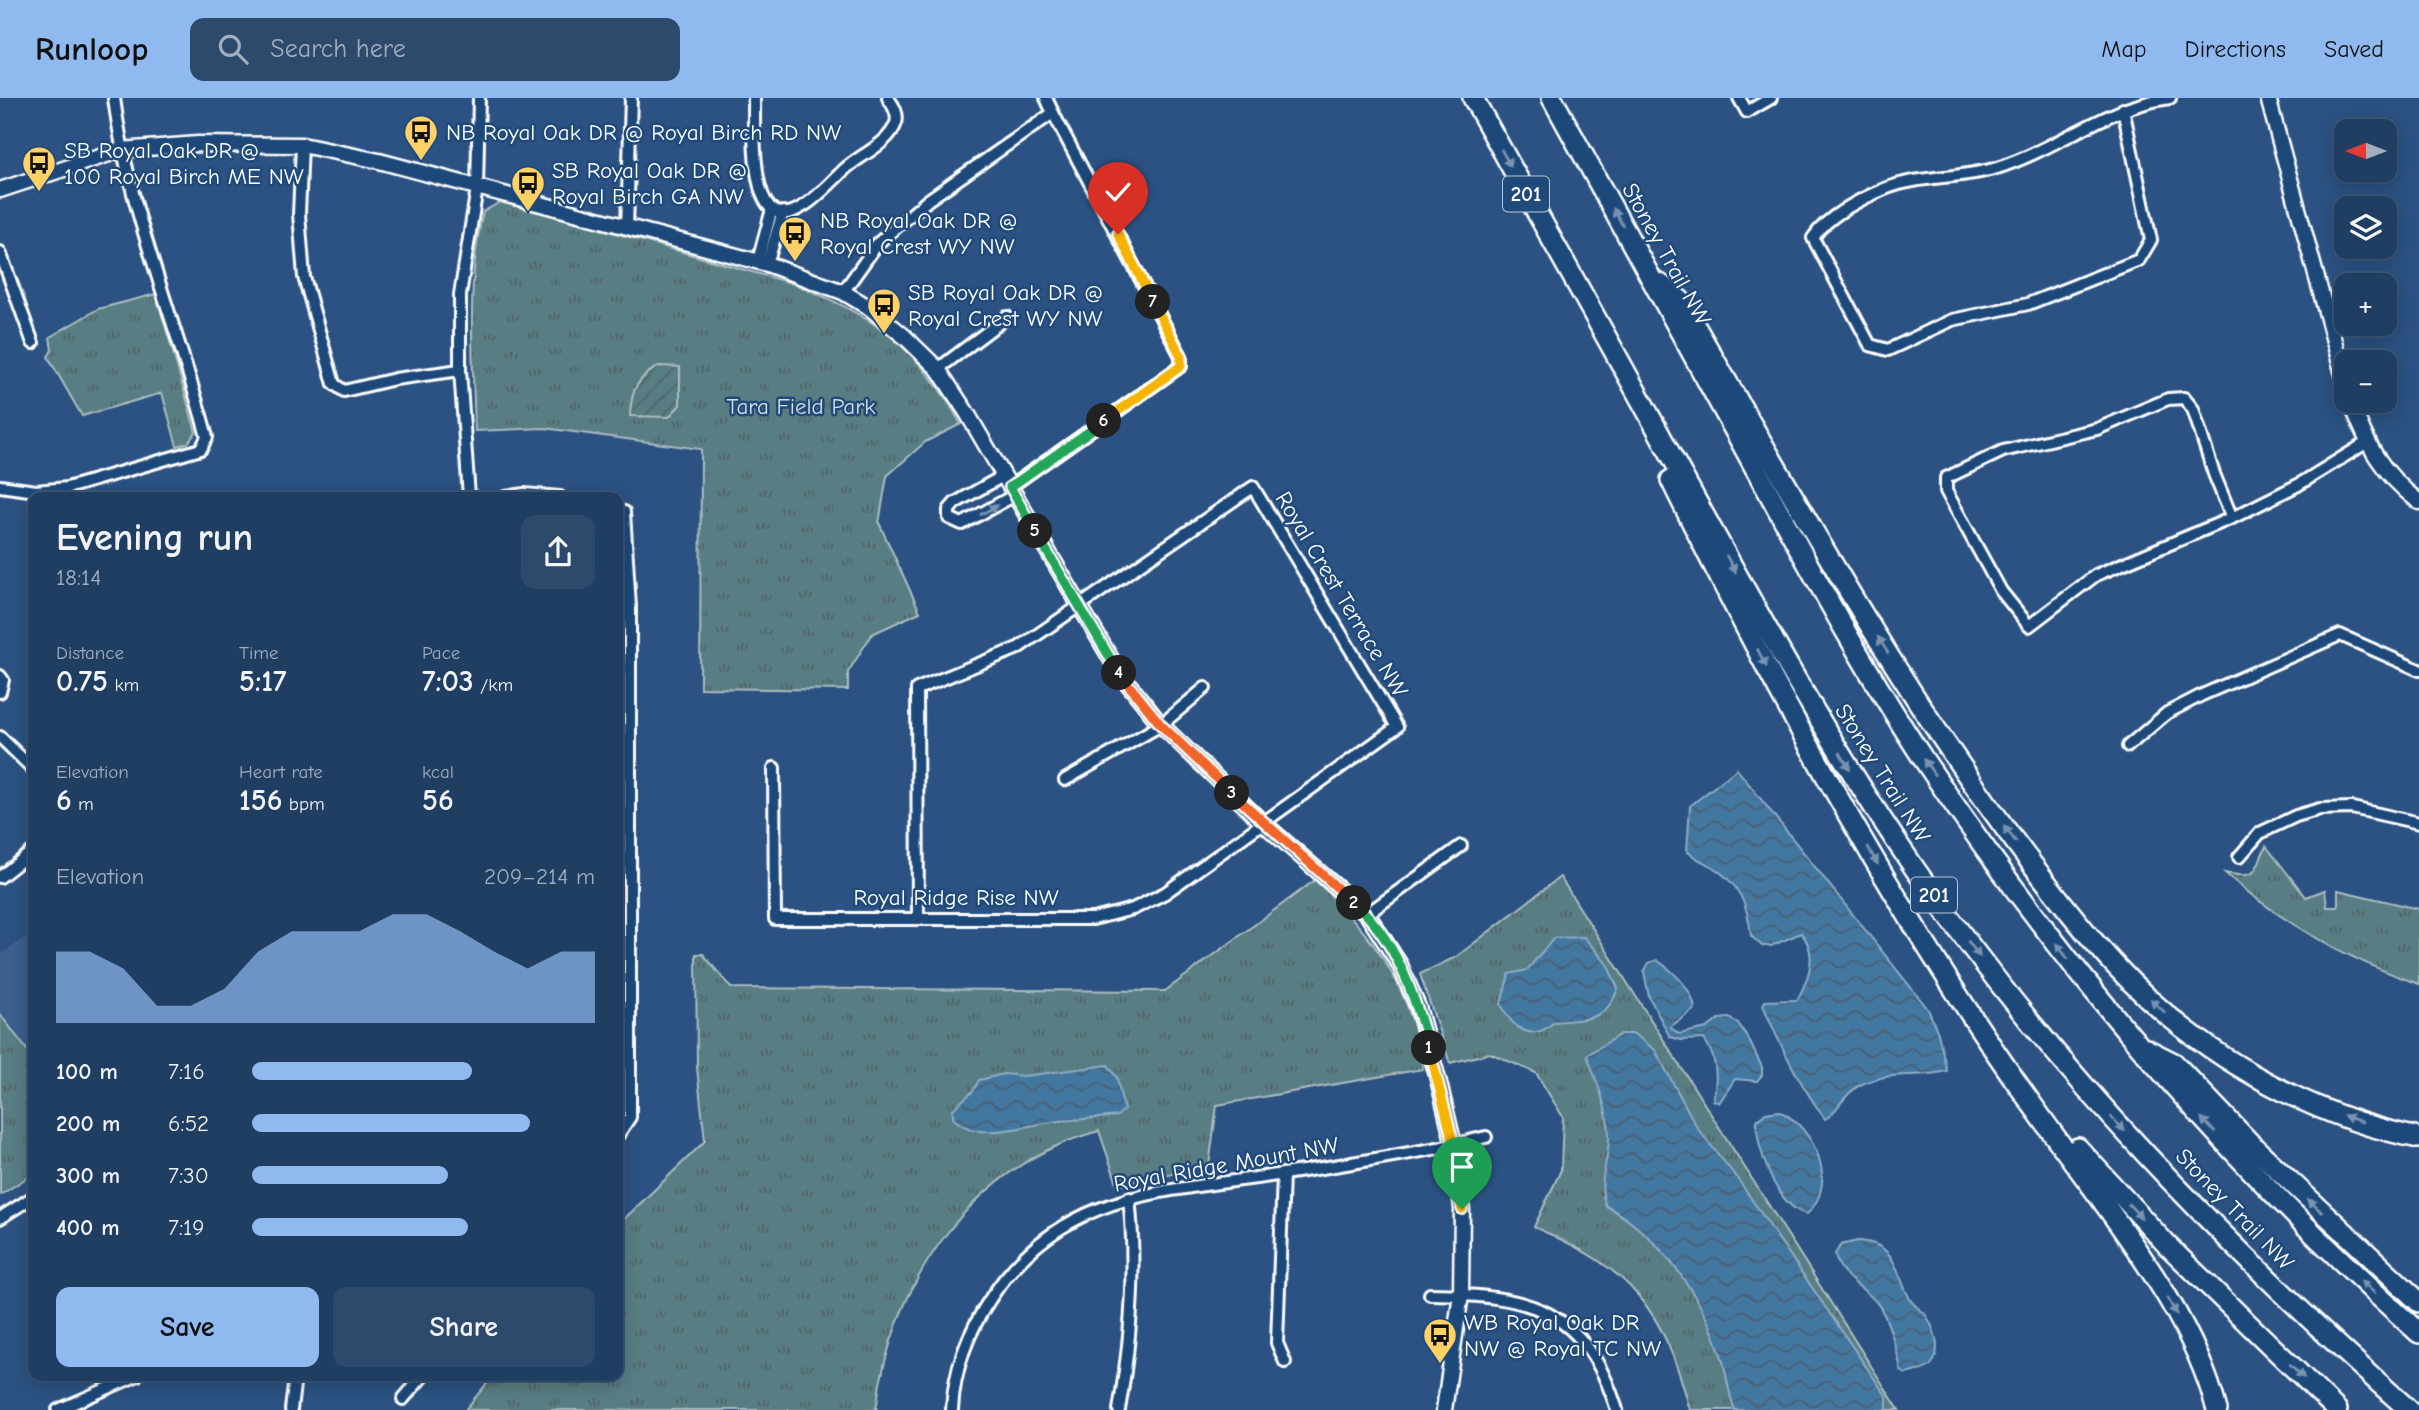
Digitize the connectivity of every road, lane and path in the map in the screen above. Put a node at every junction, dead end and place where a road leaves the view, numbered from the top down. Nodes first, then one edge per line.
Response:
1 (114, 98) edge
2 (479, 98) edge
3 (631, 98) edge
4 (754, 98) edge
5 (888, 98) edge
6 (1046, 98) edge
7 (1473, 98) edge
8 (1552, 98) edge
9 (1739, 98) edge
10 (1771, 98) edge
11 (2170, 98) edge
12 (2268, 98) edge
13 (2123, 109) junction
14 (1053, 113) junction
15 (302, 145) junction
16 (121, 150) junction
17 (477, 188) junction
18 (0, 190) edge
19 (778, 211) junction
20 (626, 228) junction
21 (0, 252) edge
22 (762, 262) junction
23 (1651, 276) junction
24 (1581, 289) junction
25 (843, 292) junction
26 (1007, 317) dead end
27 (33, 343) dead end
28 (2336, 350) edge
29 (938, 369) junction
30 (460, 370) junction
31 (2355, 413) edge
32 (2366, 443) junction
33 (0, 486) edge
34 (1009, 486) junction
35 (469, 492) edge
36 (2419, 502) edge
37 (623, 512) edge
38 (2232, 518) junction
39 (1079, 607) junction
40 (623, 652) edge
41 (2419, 670) edge
42 (0, 676) edge
43 (1205, 688) dead end
44 (0, 692) edge
45 (1161, 725) junction
46 (0, 737) edge
47 (2128, 746) dead end
48 (28, 764) edge
49 (774, 768) dead end
50 (1065, 780) dead end
51 (623, 795) edge
52 (1262, 822) junction
53 (2419, 823) edge
54 (1461, 846) dead end
55 (28, 855) edge
56 (2239, 857) dead end
57 (0, 877) edge
58 (1367, 914) junction
59 (918, 917) junction
60 (624, 972) edge
61 (1980, 1028) junction
62 (2136, 1044) junction
63 (623, 1128) edge
64 (1486, 1137) dead end
65 (2419, 1138) edge
66 (1454, 1145) junction
67 (1283, 1174) junction
68 (1129, 1198) junction
69 (28, 1200) edge
70 (0, 1218) edge
71 (1430, 1294) dead end
72 (1461, 1294) junction
73 (2419, 1302) edge
74 (2419, 1333) edge
75 (1285, 1362) dead end
76 (112, 1381) edge
77 (294, 1381) edge
78 (419, 1381) edge
79 (403, 1399) dead end
80 (58, 1410) edge
81 (291, 1410) edge
82 (952, 1410) edge
83 (1119, 1410) edge
84 (1444, 1410) edge
85 (1617, 1410) edge
86 (2217, 1410) edge
87 (2337, 1410) edge
88 (2409, 1410) edge

1 - 16 street
2 - 17 street
3 - 20 street
4 - 19 street
5 - 19 street
6 - 14 street
7 -> 24 highway, Stoney Trail NW / 201
23 -> 8 highway, Stoney Trail NW
9 - 10 street
11 - 13 street
12 - 28 street
13 - 13 street
14 - 25 street
14 - 34 street
15 - 16 street
15 - 17 street
15 - 30 street
16 - 18 street
16 - 33 street
17 - 20 street
17 - 30 street
19 - 22 street
20 - 22 street
21 - 27 street
22 - 25 street
62 -> 23 highway, Stoney Trail NW
65 -> 23 highway
24 -> 61 highway
24 -> 88 highway, Stoney Trail NW / 201
25 - 29 street
26 - 29 street
29 - 34 street
30 - 35 street
31 - 32 street
32 - 36 street
32 - 38 street
34 -> 34 street
34 - 39 street
37 - 40 street
38 - 38 street
39 - 45 street
39 - 52 street, Royal Crest Terrace NW
39 - 59 street
40 - 51 street
41 - 47 street
42 - 44 street
43 - 45 street
45 - 50 street
45 - 52 street
46 - 48 street
49 - 59 street, Royal Ridge Rise NW
51 - 60 street
52 - 58 street
52 - 59 street, Royal Ridge Rise NW
53 - 56 street
54 - 58 street
55 - 57 street
58 - 66 street
60 - 63 street
61 -> 86 highway
61 -> 87 highway
73 -> 62 highway
74 -> 62 highway, Stoney Trail NW
64 - 66 street, Royal Ridge Mount NW
66 - 67 street, Royal Ridge Mount NW
66 - 72 street
67 - 68 street, Royal Ridge Mount NW
67 - 75 street
68 - 82 street, Royal Ridge Mount NW
68 - 83 street
69 - 70 street
71 - 72 street
72 - 84 street
72 - 85 street
76 - 80 street
77 - 81 street
78 - 79 street

